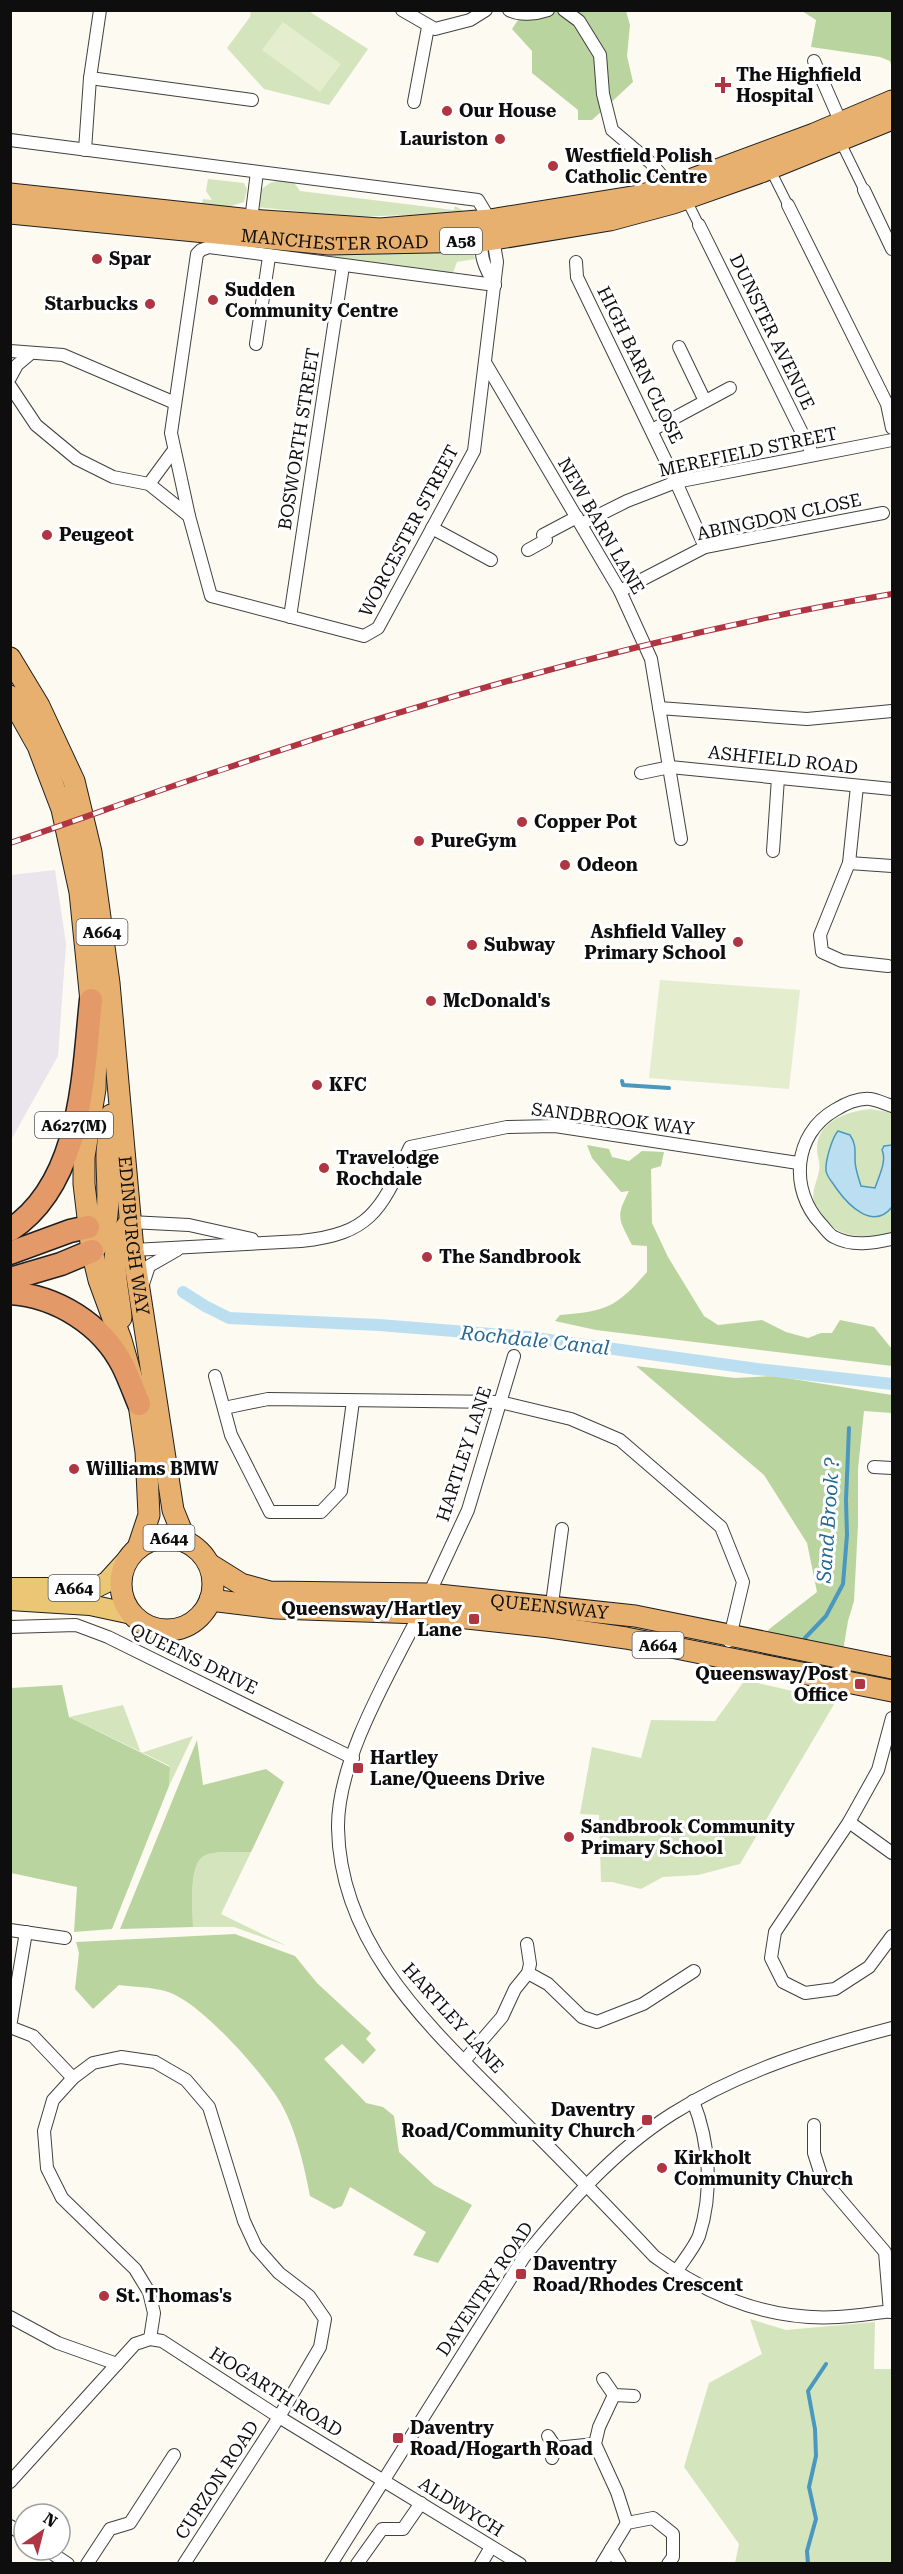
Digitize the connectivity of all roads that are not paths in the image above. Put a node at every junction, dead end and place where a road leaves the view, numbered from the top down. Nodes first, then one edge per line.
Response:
1 (100, 10) edge
2 (402, 10) edge
3 (486, 10) edge
4 (509, 10) edge
5 (548, 10) edge
6 (564, 10) edge
7 (428, 27) junction
8 (814, 61) dead end
9 (90, 78) junction
10 (252, 100) dead end
11 (892, 101) edge
12 (414, 102) dead end
13 (892, 118) edge
14 (840, 132) junction
15 (10, 140) edge
16 (85, 150) junction
17 (770, 169) junction
18 (257, 172) junction
19 (864, 190) joint
20 (10, 194) edge
21 (676, 197) junction
22 (788, 205) joint
23 (10, 213) edge
24 (252, 220) junction
25 (699, 225) joint
26 (489, 233) junction
27 (892, 249) edge
28 (269, 257) junction
29 (576, 262) dead end
30 (343, 266) junction
31 (495, 285) junction
32 (256, 344) dead end
33 (679, 347) dead end
34 (10, 351) edge
35 (30, 354) junction
36 (486, 364) junction
37 (10, 378) edge
38 (10, 386) edge
39 (730, 388) dead end
40 (705, 401) junction
41 (175, 403) junction
42 (892, 428) edge
43 (652, 430) junction
44 (892, 440) edge
45 (174, 450) junction
46 (813, 455) junction
47 (676, 482) junction
48 (149, 484) junction
49 (883, 513) dead end
50 (189, 516) junction
51 (579, 520) junction
52 (432, 528) junction
53 (705, 547) junction
54 (528, 550) dead end
55 (491, 560) dead end
56 (620, 591) junction
57 (290, 617) junction
58 (10, 658) edge
59 (10, 696) edge
60 (659, 708) junction
61 (892, 711) edge
62 (670, 767) junction
63 (641, 773) dead end
64 (778, 778) junction
65 (857, 786) junction
66 (892, 789) edge
67 (681, 839) dead end
68 (773, 851) dead end
69 (849, 863) junction
70 (892, 866) edge
71 (888, 966) dead end
72 (91, 1000) junction
73 (116, 1068) junction
74 (892, 1106) edge
75 (798, 1163) junction
76 (130, 1222) junction
77 (97, 1226) junction
78 (10, 1230) edge
79 (892, 1239) edge
80 (265, 1242) junction
81 (184, 1247) junction
82 (124, 1250) junction
83 (92, 1251) junction
84 (10, 1253) edge
85 (14, 1289) edge
86 (140, 1301) junction
87 (121, 1340) junction
88 (514, 1356) dead end
89 (214, 1376) dead end
90 (353, 1401) junction
91 (500, 1402) junction
92 (139, 1404) junction
93 (224, 1408) junction
94 (874, 1467) dead end
95 (892, 1468) edge
96 (562, 1529) dead end
97 (186, 1542) junction
98 (132, 1554) junction
99 (209, 1564) junction
100 (10, 1588) edge
101 (429, 1594) junction
102 (10, 1600) edge
103 (210, 1600) junction
104 (420, 1613) junction
105 (132, 1614) junction
106 (551, 1617) junction
107 (10, 1627) edge
108 (731, 1636) junction
109 (725, 1658) junction
110 (892, 1668) edge
111 (892, 1691) edge
112 (892, 1718) edge
113 (353, 1758) junction
114 (849, 1822) junction
115 (892, 1853) edge
116 (10, 1930) edge
117 (26, 1932) junction
118 (892, 1936) edge
119 (65, 1938) dead end
120 (527, 1944) dead end
121 (694, 1971) dead end
122 (528, 1973) junction
123 (10, 2026) edge
124 (892, 2028) edge
125 (464, 2061) junction
126 (73, 2078) junction
127 (693, 2102) junction
128 (814, 2125) dead end
129 (586, 2184) junction
130 (676, 2272) junction
131 (891, 2312) edge
132 (10, 2317) edge
133 (150, 2339) junction
134 (117, 2364) junction
135 (603, 2379) dead end
136 (614, 2395) junction
137 (634, 2396) dead end
138 (279, 2416) junction
139 (548, 2436) dead end
140 (595, 2444) junction
141 (174, 2455) dead end
142 (383, 2480) junction
143 (10, 2482) edge
144 (421, 2503) junction
145 (627, 2523) junction
146 (491, 2547) junction
147 (611, 2549) junction
148 (87, 2564) edge
149 (184, 2564) edge
150 (331, 2564) edge
151 (357, 2564) edge
152 (481, 2564) edge
153 (520, 2564) edge
154 (602, 2564) edge
155 (620, 2564) edge
156 (668, 2564) edge

1 - 9 street
2 - 7 street
3 - 7 street
4 - 5 street
6 - 21 street
7 - 12 street
8 - 14 street
9 - 10 street
9 - 16 street
11 - 14 highway, MANCHESTER ROAD / A58
13 - 14 highway, MANCHESTER ROAD / A58
14 - 17 highway, MANCHESTER ROAD / A58
14 - 19 street
14 - 21 highway, MANCHESTER ROAD / A58
15 - 16 street
16 - 18 street
17 - 21 highway, MANCHESTER ROAD / A58
17 - 22 street
18 - 24 street
18 - 26 street
19 - 27 street
20 - 24 highway, MANCHESTER ROAD / A58
21 - 25 street
21 - 26 highway, MANCHESTER ROAD / A58
22 - 42 street
23 - 26 highway, MANCHESTER ROAD / A58
24 - 26 highway, MANCHESTER ROAD / A58
25 - 46 street, DUNSTER AVENUE
26 - 31 street
28 - 30 street
28 - 32 street
28 - 41 street
29 - 43 street, HIGH BARN CLOSE
30 - 31 street
30 - 57 street, BOSWORTH STREET
31 - 36 street
33 - 40 street
34 - 35 street
35 - 37 street
35 - 41 street
36 - 51 street, NEW BARN LANE
36 - 52 street, WORCESTER STREET
38 - 48 street
39 - 40 street
40 - 43 street
41 - 45 street
43 - 47 street, HIGH BARN CLOSE
44 - 46 street, MEREFIELD STREET
45 - 48 street
45 - 50 street
46 - 47 street, MEREFIELD STREET
47 - 51 street, MEREFIELD STREET
47 - 53 street, HIGH BARN CLOSE
48 - 50 street
49 - 53 street, ABINGDON CLOSE
50 - 57 street
51 - 54 street, MEREFIELD STREET
51 - 56 street, NEW BARN LANE
52 - 55 street
52 - 57 street, WORCESTER STREET
53 - 56 street, ABINGDON CLOSE
56 - 60 street, NEW BARN LANE
58 - 73 highway, EDINBURGH WAY / A664
59 - 72 highway, EDINBURGH WAY / A664
60 - 61 street
60 - 62 street, NEW BARN LANE
62 - 63 street, ASHFIELD ROAD
62 - 64 street, ASHFIELD ROAD
62 - 67 street, NEW BARN LANE
64 - 65 street, ASHFIELD ROAD
64 - 68 street
65 - 66 street, ASHFIELD ROAD
65 - 69 street
69 - 70 street
69 - 71 street
72 - 77 highway, EDINBURGH WAY / A664
72 - 78 highway, A627(M)
73 - 76 highway, EDINBURGH WAY / A664
73 - 77 highway
74 - 75 street
75 - 79 street
75 - 80 street, SANDBROOK WAY
76 - 77 highway
76 - 80 street
76 - 82 highway, EDINBURGH WAY / A664
77 - 83 highway, EDINBURGH WAY / A664
77 - 84 highway
80 - 81 street, SANDBROOK WAY
81 - 82 street, SANDBROOK WAY
81 - 86 street, SANDBROOK WAY
82 - 83 highway
82 - 86 highway, EDINBURGH WAY / A664
82 - 87 highway, A664
83 - 85 highway
83 - 87 highway, EDINBURGH WAY / A664
85 - 92 highway
86 - 97 highway, EDINBURGH WAY / A664
87 - 92 highway, EDINBURGH WAY / A664
88 - 91 street, HARTLEY LANE
89 - 93 street
90 - 91 street
90 - 93 street
90 - 93 street
91 - 101 street, HARTLEY LANE
91 - 108 street
92 - 98 highway, EDINBURGH WAY / A664
94 - 95 street
96 - 106 street
97 - 98 highway, A644
97 - 99 highway, A644
98 - 100 main road, A664
98 - 105 highway, A644
99 - 101 highway, QUEENSWAY / A664
99 - 103 highway, A644
101 - 106 highway, QUEENSWAY / A664
102 - 105 main road, A664
103 - 104 highway, QUEENSWAY / A664
103 - 105 highway
104 - 106 highway, QUEENSWAY / A664
104 - 113 street, HARTLEY LANE
106 - 108 highway, QUEENSWAY / A664
106 - 109 highway, QUEENSWAY / A664
107 - 113 street, QUEENS DRIVE
108 - 109 street
108 - 110 highway, QUEENSWAY / A664
109 - 111 highway, QUEENSWAY / A664
112 - 114 street
113 - 125 street, HARTLEY LANE
114 - 115 street
114 - 118 street
116 - 117 street
117 - 119 street
117 - 123 street
120 - 122 street
121 - 122 street
122 - 125 street
123 - 126 street
124 - 127 street, DAVENTRY ROAD
125 - 129 street, HARTLEY LANE
126 - 133 street
126 - 138 street, CURZON ROAD
127 - 129 street, DAVENTRY ROAD
127 - 130 street
128 - 131 street
129 - 130 street, HARTLEY LANE
129 - 142 street, DAVENTRY ROAD
130 - 131 street, HARTLEY LANE
132 - 134 street
133 - 134 street
133 - 138 street, HOGARTH ROAD
134 - 143 street
135 - 136 street
136 - 137 street
136 - 140 street
138 - 142 street, HOGARTH ROAD
138 - 149 street, CURZON ROAD
139 - 140 street
140 - 145 street
141 - 148 street
142 - 144 street, ALDWYCH
142 - 150 street, DAVENTRY ROAD
144 - 146 street, ALDWYCH
144 - 151 street
145 - 147 street
145 - 156 street
146 - 152 street
146 - 153 street, ALDWYCH
147 - 154 street
147 - 155 street

